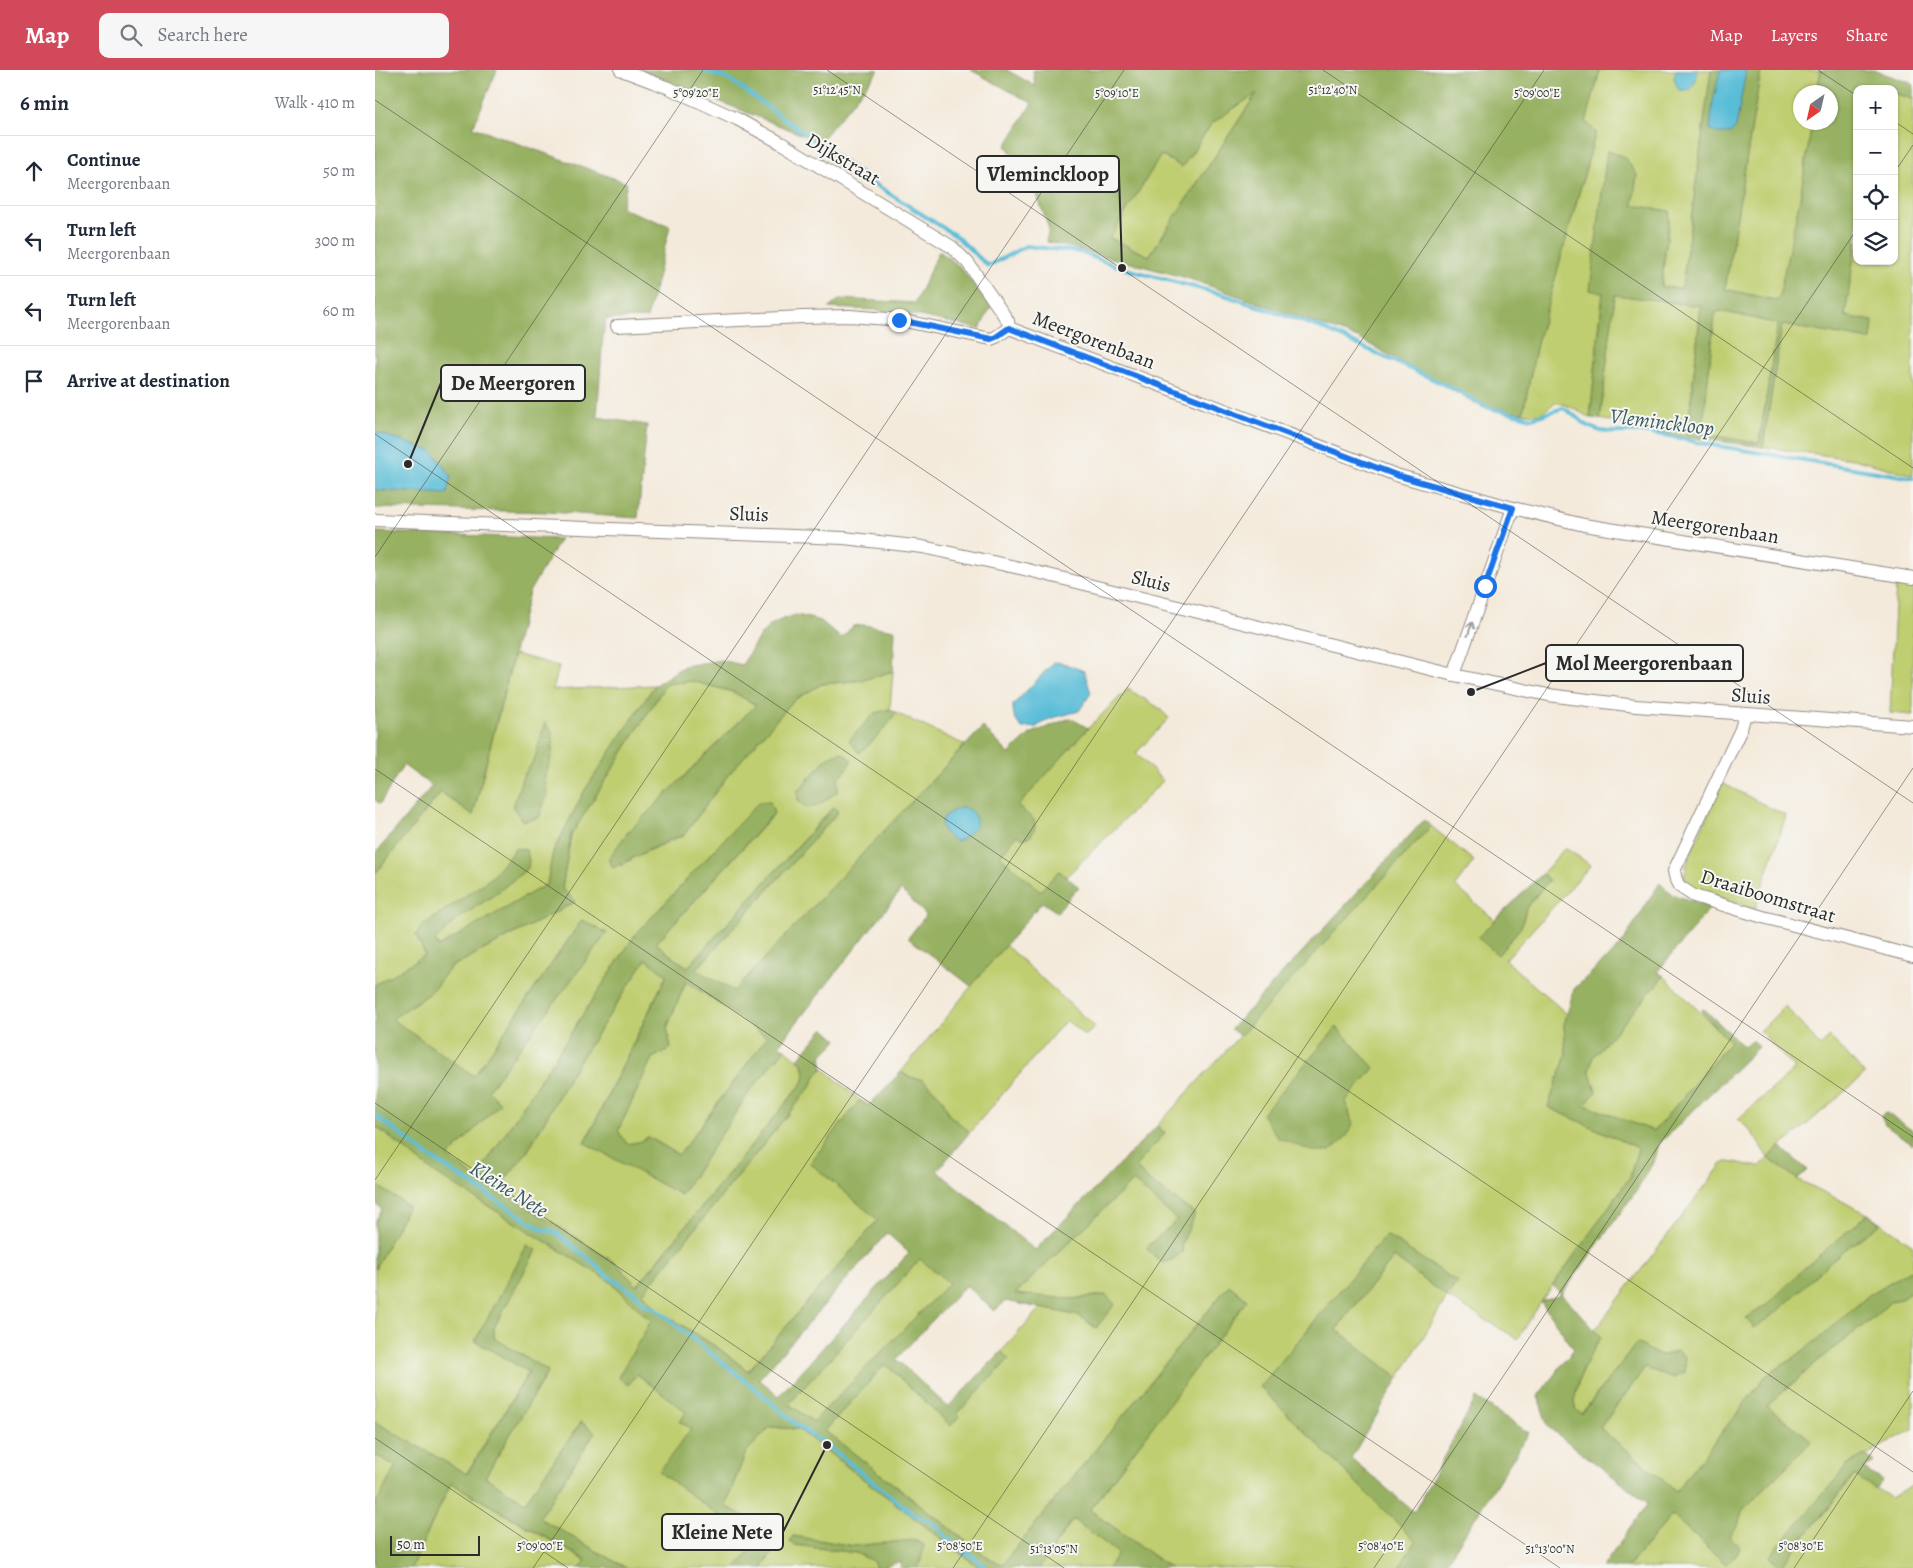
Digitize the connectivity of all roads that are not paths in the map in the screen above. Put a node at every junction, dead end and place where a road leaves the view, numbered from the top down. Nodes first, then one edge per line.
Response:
1 (621, 70) edge
2 (617, 326) dead end
3 (1009, 328) junction
4 (1513, 508) junction
5 (375, 520) edge
6 (1913, 578) edge
7 (1454, 675) junction
8 (1745, 714) junction
9 (1913, 726) edge
10 (1913, 956) edge

1 - 3 street, Dijkstraat
2 - 3 street, Meergorenbaan
3 - 4 street, Meergorenbaan
4 - 6 street, Meergorenbaan
7 -> 4 street
5 - 7 street, Sluis
7 - 8 street, Sluis
8 - 9 street, Sluis
8 - 10 street, Draaiboomstraat

